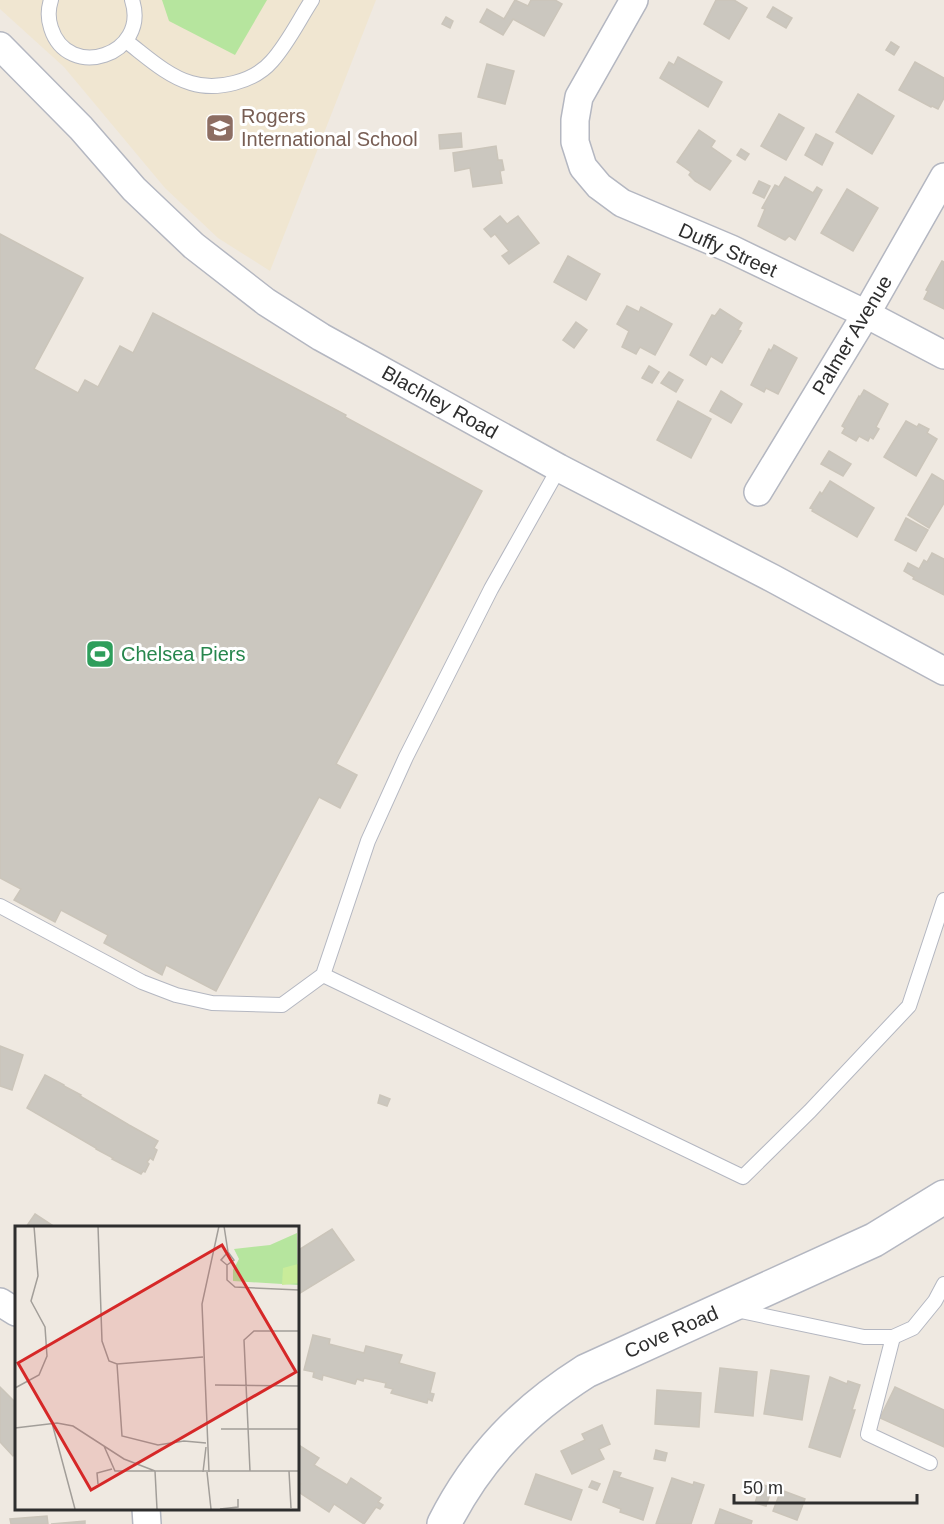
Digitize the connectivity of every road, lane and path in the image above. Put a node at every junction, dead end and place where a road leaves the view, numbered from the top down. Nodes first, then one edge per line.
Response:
1 (51, 0) edge
2 (132, 0) edge
3 (312, 0) edge
4 (634, 0) edge
5 (126, 41) junction
6 (0, 46) edge
7 (944, 177) edge
8 (866, 314) junction
9 (944, 355) edge
10 (559, 468) junction
11 (758, 492) dead end
12 (944, 671) edge
13 (944, 900) edge
14 (0, 906) edge
15 (323, 975) junction
16 (944, 1197) edge
17 (944, 1284) edge
18 (0, 1302) edge
19 (725, 1308) junction
20 (15, 1311) edge
21 (893, 1337) junction
22 (930, 1463) dead end
23 (146, 1509) edge
24 (147, 1524) edge
25 (444, 1524) edge

1 - 5 lane
2 - 5 lane
3 - 5 lane
4 - 8 street, Duffy Street
6 - 10 street, Blachley Road
7 - 8 street, Palmer Avenue
8 - 9 street, Duffy Street
8 - 11 street, Palmer Avenue
10 - 12 street, Blachley Road
10 - 15 lane
13 - 15 lane
14 - 15 lane
16 - 19 main road, Cove Road
17 - 21 lane
18 - 20 street
19 - 21 lane
19 - 25 main road, Cove Road
21 - 22 lane
23 - 24 street

